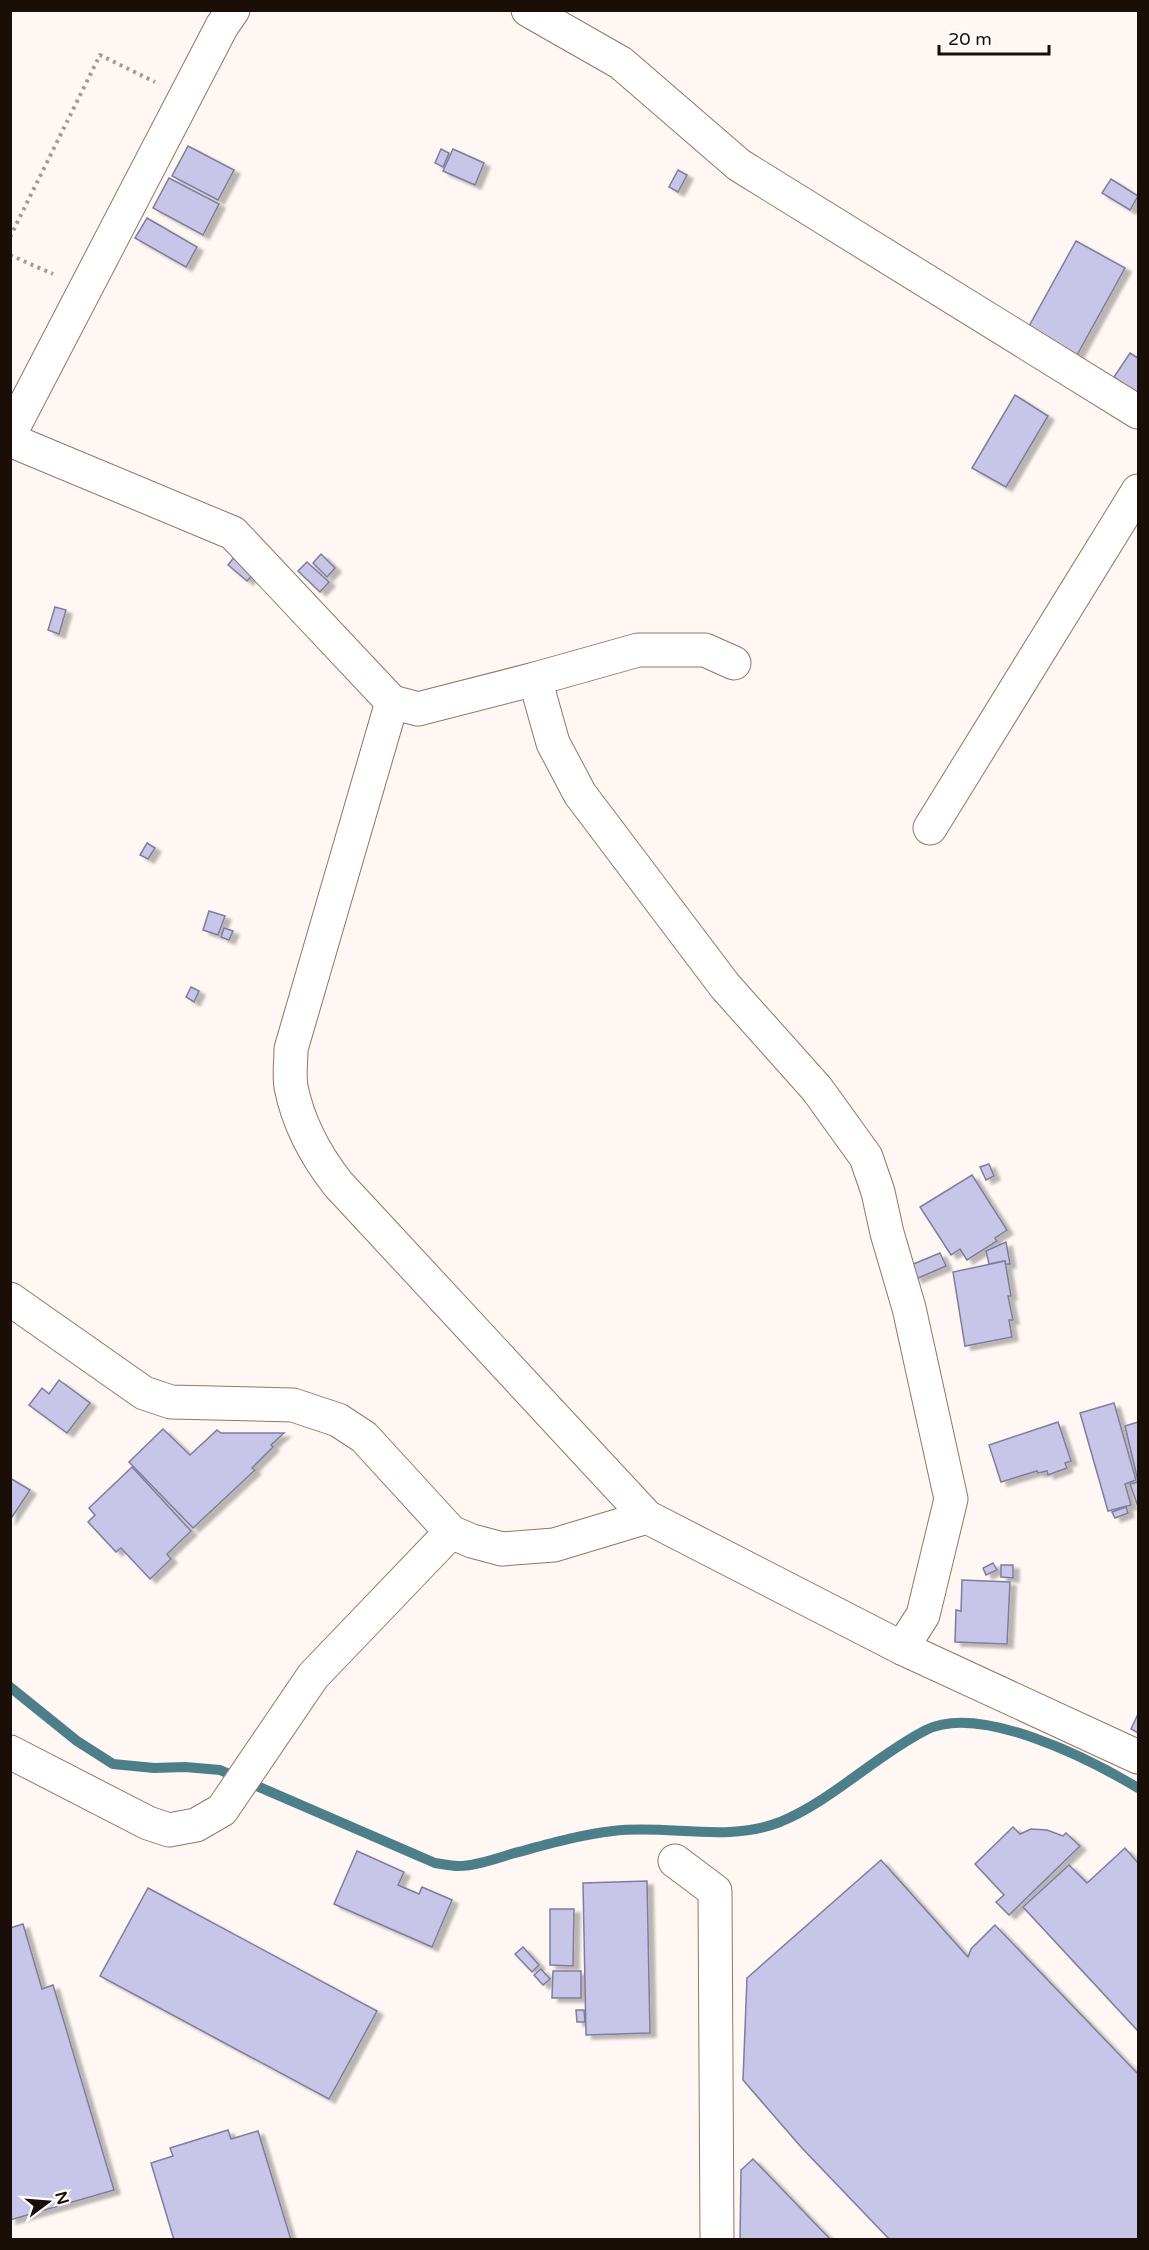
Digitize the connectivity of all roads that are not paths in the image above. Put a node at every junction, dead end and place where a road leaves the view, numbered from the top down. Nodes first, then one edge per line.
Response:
1 (233, 10) edge
2 (528, 10) edge
3 (1138, 412) edge
4 (10, 434) edge
5 (10, 440) edge
6 (1138, 491) edge
7 (734, 663) dead end
8 (535, 679) junction
9 (392, 702) junction
10 (930, 828) dead end
11 (10, 1299) edge
12 (647, 1516) junction
13 (451, 1532) junction
14 (902, 1648) junction
15 (10, 1752) edge
16 (1138, 1757) edge
17 (675, 1861) dead end
18 (717, 2240) edge

1 - 4 street
2 - 3 street
5 - 9 street
6 - 10 street
7 - 8 street
8 - 9 street
8 - 14 street
9 - 12 street
11 - 13 street
12 - 13 street
12 - 14 street
13 - 15 street
14 - 16 street
17 - 18 street

